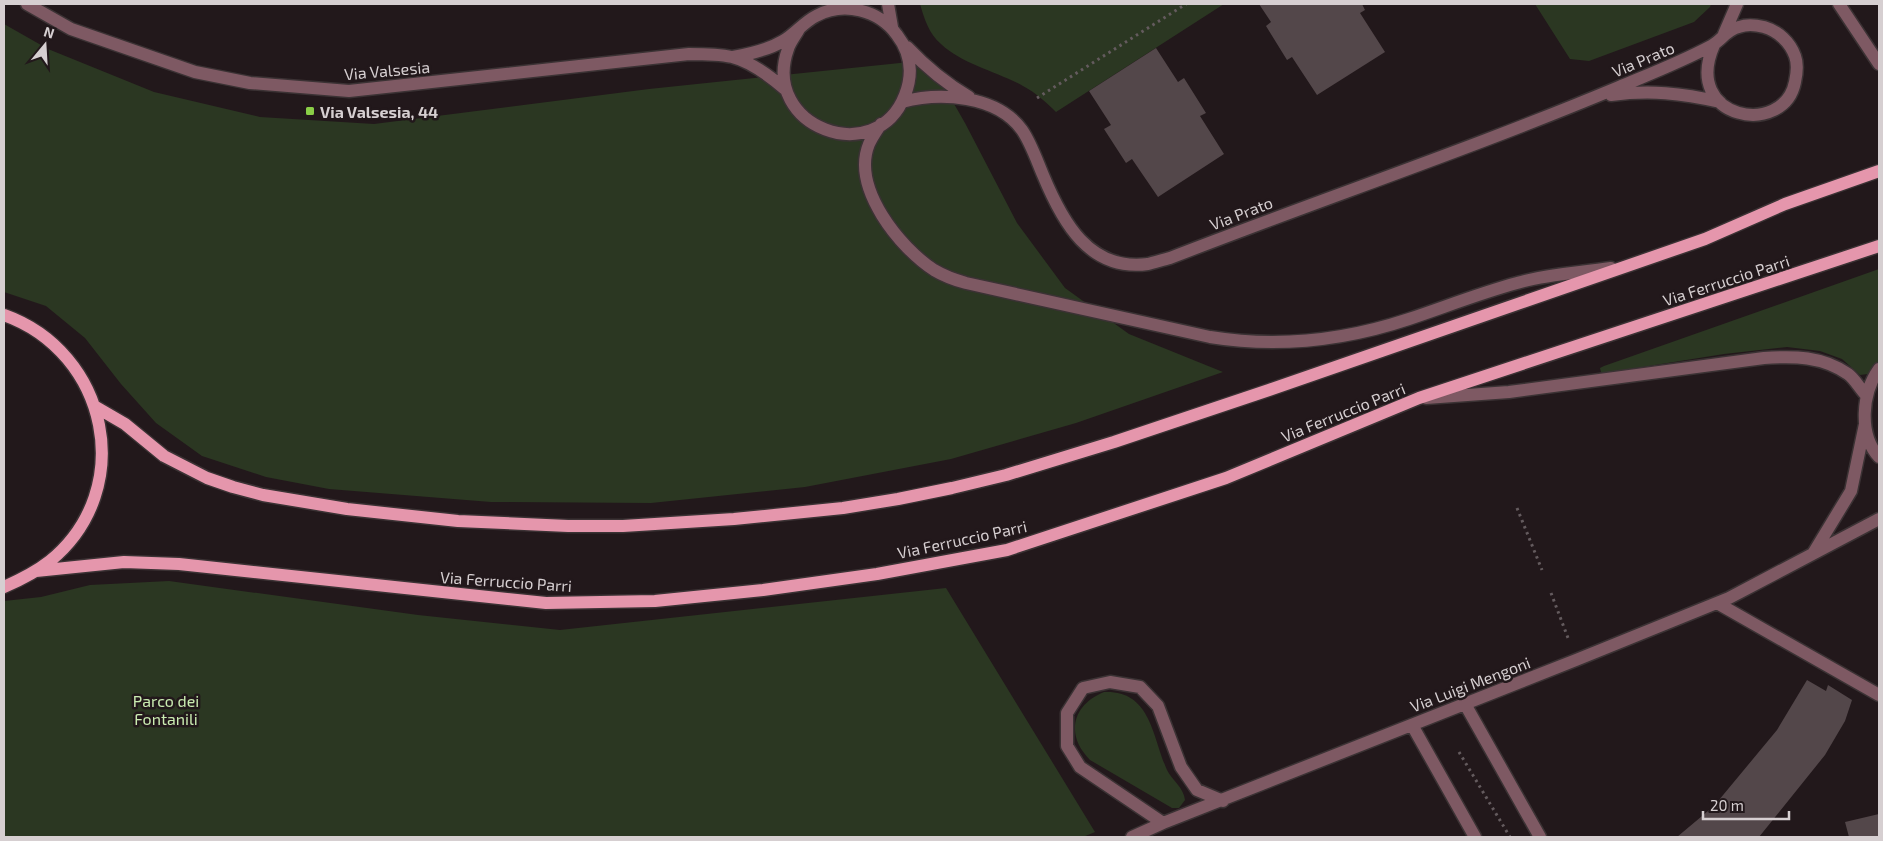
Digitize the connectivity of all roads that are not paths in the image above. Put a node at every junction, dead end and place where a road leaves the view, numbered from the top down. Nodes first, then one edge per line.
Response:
1 (27, 4) edge
2 (888, 4) edge
3 (1738, 4) edge
4 (1839, 4) edge
5 (838, 6) edge
6 (892, 27) junction
7 (799, 29) junction
8 (1724, 34) junction
9 (904, 44) junction
10 (1714, 45) junction
11 (733, 57) junction
12 (1879, 64) edge
13 (786, 90) junction
14 (975, 101) junction
15 (1584, 101) junction
16 (902, 102) junction
17 (1720, 102) junction
18 (881, 124) junction
19 (1879, 171) edge
20 (1879, 246) edge
21 (1654, 257) junction
22 (4, 315) edge
23 (1879, 369) edge
24 (1866, 395) junction
25 (1419, 398) junction
26 (94, 406) junction
27 (1865, 424) junction
28 (1879, 457) edge
29 (1879, 519) edge
30 (1814, 552) junction
31 (36, 571) junction
32 (4, 586) edge
33 (1717, 602) junction
34 (1879, 695) edge
35 (1465, 704) junction
36 (1412, 725) junction
37 (1223, 801) junction
38 (1164, 823) junction
39 (1132, 837) edge
40 (1475, 837) edge
41 (1540, 837) edge

1 - 11 street, Via Valsesia
2 - 6 street, Via Valsesia
3 - 8 street, Via Prato
4 - 12 street
5 - 6 street, Via Valsesia
5 - 7 street, Via Valsesia
6 - 9 street, Via Valsesia
7 - 11 street, Via Valsesia
7 - 13 street, Via Valsesia
8 - 10 street, Via Prato
8 - 17 street, Via Prato
9 - 14 street, Via Prato
9 - 16 street, Via Valsesia
10 - 15 street, Via Prato
10 - 17 street, Via Prato
11 - 13 street, Via Valsesia
13 - 18 street, Via Valsesia
14 - 15 street, Via Prato
14 - 16 street, Via Prato
15 - 17 street, Via Prato
16 - 18 street, Via Valsesia
18 - 21 street
19 - 21 main road
20 - 25 main road, Via Ferruccio Parri
21 - 26 main road
22 - 26 main road, Via Ferruccio Parri
23 - 24 street
24 - 25 street
24 - 27 street
25 - 31 main road, Via Ferruccio Parri
26 - 31 main road, Via Ferruccio Parri
27 - 28 street
27 - 30 street
29 - 30 street, Via Luigi Mengoni
30 - 33 street, Via Luigi Mengoni
31 - 32 main road, Via Ferruccio Parri
33 - 34 street
33 - 35 street, Via Luigi Mengoni
35 - 36 street, Via Luigi Mengoni
35 - 41 street
36 - 37 street, Via Luigi Mengoni
36 - 40 street
37 - 38 street, Via Luigi Mengoni
37 - 38 street
38 - 39 street, Via Luigi Mengoni

